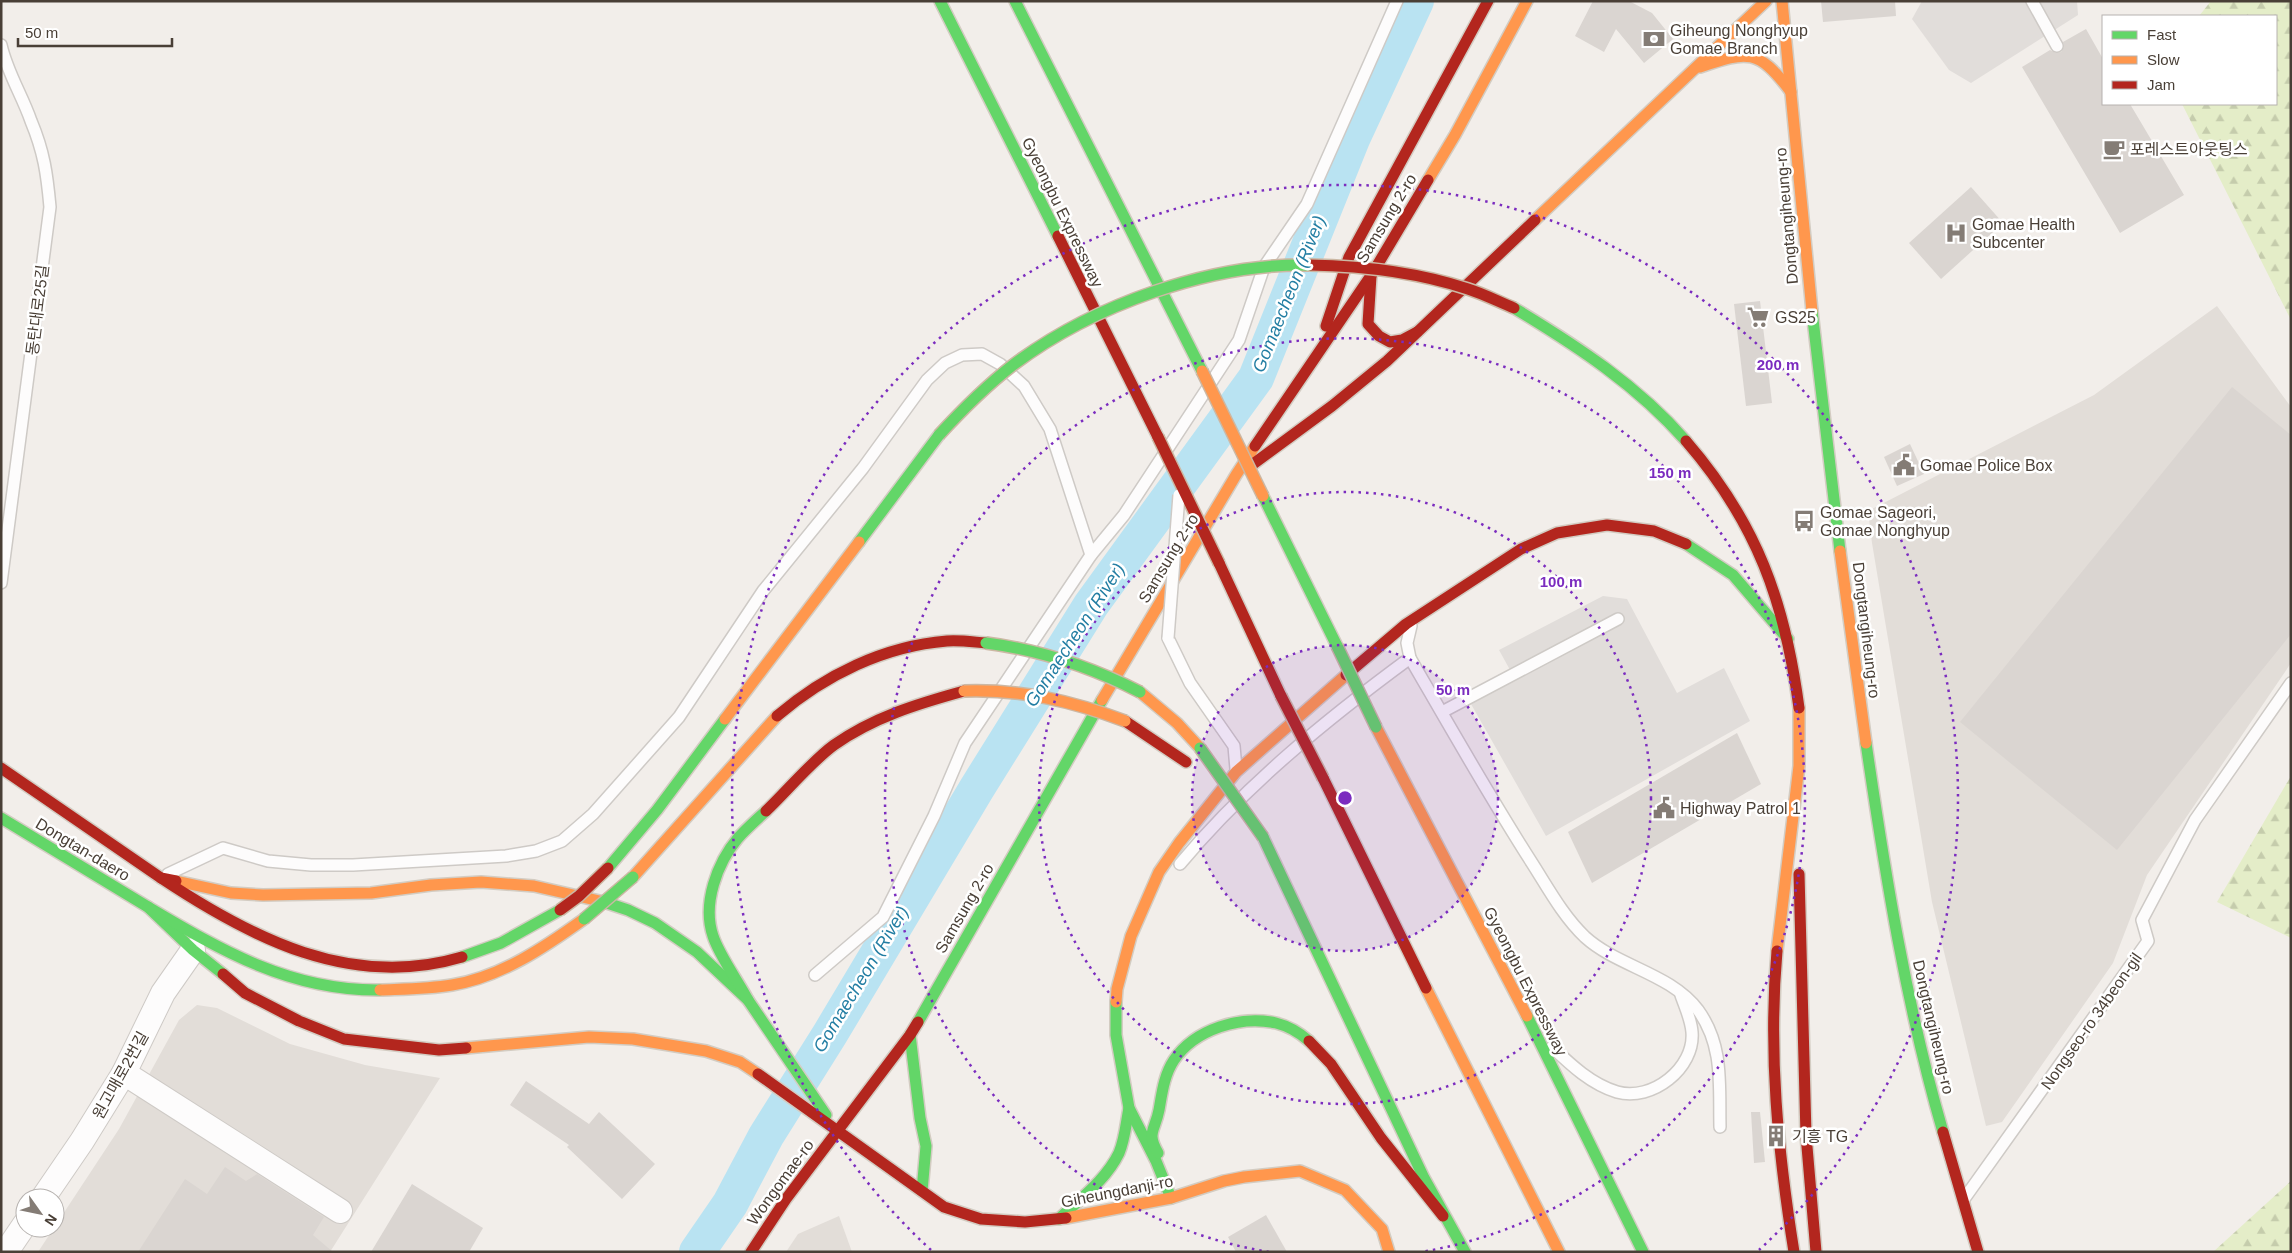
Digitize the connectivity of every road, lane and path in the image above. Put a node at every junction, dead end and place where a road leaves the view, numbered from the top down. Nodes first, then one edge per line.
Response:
1 (940, 1) edge
2 (1015, 1) edge
3 (1396, 1) edge
4 (1488, 1) edge
5 (1527, 1) edge
6 (1766, 1) edge
7 (1782, 1) edge
8 (2032, 1) edge
9 (1, 45) edge
10 (2057, 46) dead end
11 (1696, 68) junction
12 (1791, 92) junction
13 (1372, 274) junction
14 (1422, 329) junction
15 (1312, 365) junction
16 (1236, 474) junction
17 (1180, 481) junction
18 (1092, 555) junction
19 (1, 583) edge
20 (1418, 616) junction
21 (1618, 619) dead end
22 (1788, 639) junction
23 (1379, 646) junction
24 (1410, 658) junction
25 (2291, 683) edge
26 (1442, 712) junction
27 (1189, 766) dead end
28 (1, 768) edge
29 (1236, 772) junction
30 (1212, 789) dead end
31 (1797, 793) junction
32 (1, 818) edge
33 (1238, 823) dead end
34 (1254, 846) dead end
35 (161, 878) junction
36 (1289, 896) junction
37 (148, 908) junction
38 (193, 950) junction
39 (815, 975) dead end
40 (1679, 991) junction
41 (748, 1000) junction
42 (766, 1027) junction
43 (1534, 1029) junction
44 (910, 1035) junction
45 (765, 1042) dead end
46 (756, 1056) dead end
47 (740, 1062) junction
48 (124, 1073) junction
49 (1129, 1108) junction
50 (1720, 1127) dead end
51 (837, 1132) junction
52 (1151, 1139) junction
53 (50, 1188) edge
54 (922, 1191) junction
55 (1171, 1198) junction
56 (1962, 1201) junction
57 (340, 1211) dead end
58 (1443, 1216) junction
59 (1059, 1219) junction
60 (16, 1238) edge
61 (6, 1252) edge
62 (751, 1252) edge
63 (1389, 1252) edge
64 (1465, 1252) edge
65 (1559, 1252) edge
66 (1643, 1252) edge
67 (1794, 1252) edge
68 (1816, 1252) edge
69 (1978, 1252) edge

1 - 17 main road, Gyeongbu Expressway, bridge
2 - 43 main road, Gyeongbu Expressway, bridge
3 - 18 lane
4 - 15 main road
5 - 13 main road, Samsung 2-ro
6 - 11 main road
7 - 12 main road, Dongtangiheung-ro
8 - 10 lane
9 - 19 lane, 동탄대로25길
11 - 12 main road
11 - 14 main road
12 - 56 main road, Dongtangiheung-ro
13 - 14 main road
13 - 15 main road, Samsung 2-ro
14 - 16 main road
15 - 16 main road, Samsung 2-ro
16 - 44 main road, Samsung 2-ro
17 - 29 lane, bridge
17 - 65 main road, Gyeongbu Expressway, bridge
18 - 35 lane
18 - 39 lane
20 - 22 main road
20 - 23 main road
20 - 24 lane
21 - 26 lane
22 - 31 main road
22 - 35 main road, bridge
23 - 24 lane
23 - 29 main road
24 - 26 lane
24 - 52 lane
25 - 56 lane, Nongseo-ro 34beon-gil
26 - 40 lane
27 - 41 main road, bridge
28 - 35 main road
29 - 49 main road
30 - 33 main road
31 - 67 main road
31 - 68 main road
32 - 37 main road, Dongtan-daero
34 - 36 main road
35 - 41 main road
36 - 37 main road, bridge
36 - 58 main road
37 - 38 main road, Giheungdanji-ro
38 - 47 main road, Giheungdanji-ro
38 - 48 street, 원고매로2번길
40 - 43 lane
40 - 50 lane
41 - 42 main road
42 - 45 main road
42 - 51 main road
43 - 66 main road, Gyeongbu Expressway
44 - 51 main road, Samsung 2-ro
44 - 54 main road
46 - 47 main road
47 - 51 main road, Giheungdanji-ro
48 - 53 street, 원고매로2번길
48 - 57 street
49 - 55 main road
49 - 59 main road
51 - 54 main road, Giheungdanji-ro
51 - 62 main road, Wongomae-ro
52 - 55 main road
52 - 58 main road
54 - 59 main road, Giheungdanji-ro
55 - 59 main road, Giheungdanji-ro
55 - 63 main road, Giheungdanji-ro
56 - 69 main road, Dongtangiheung-ro
58 - 64 main road
60 - 61 street

